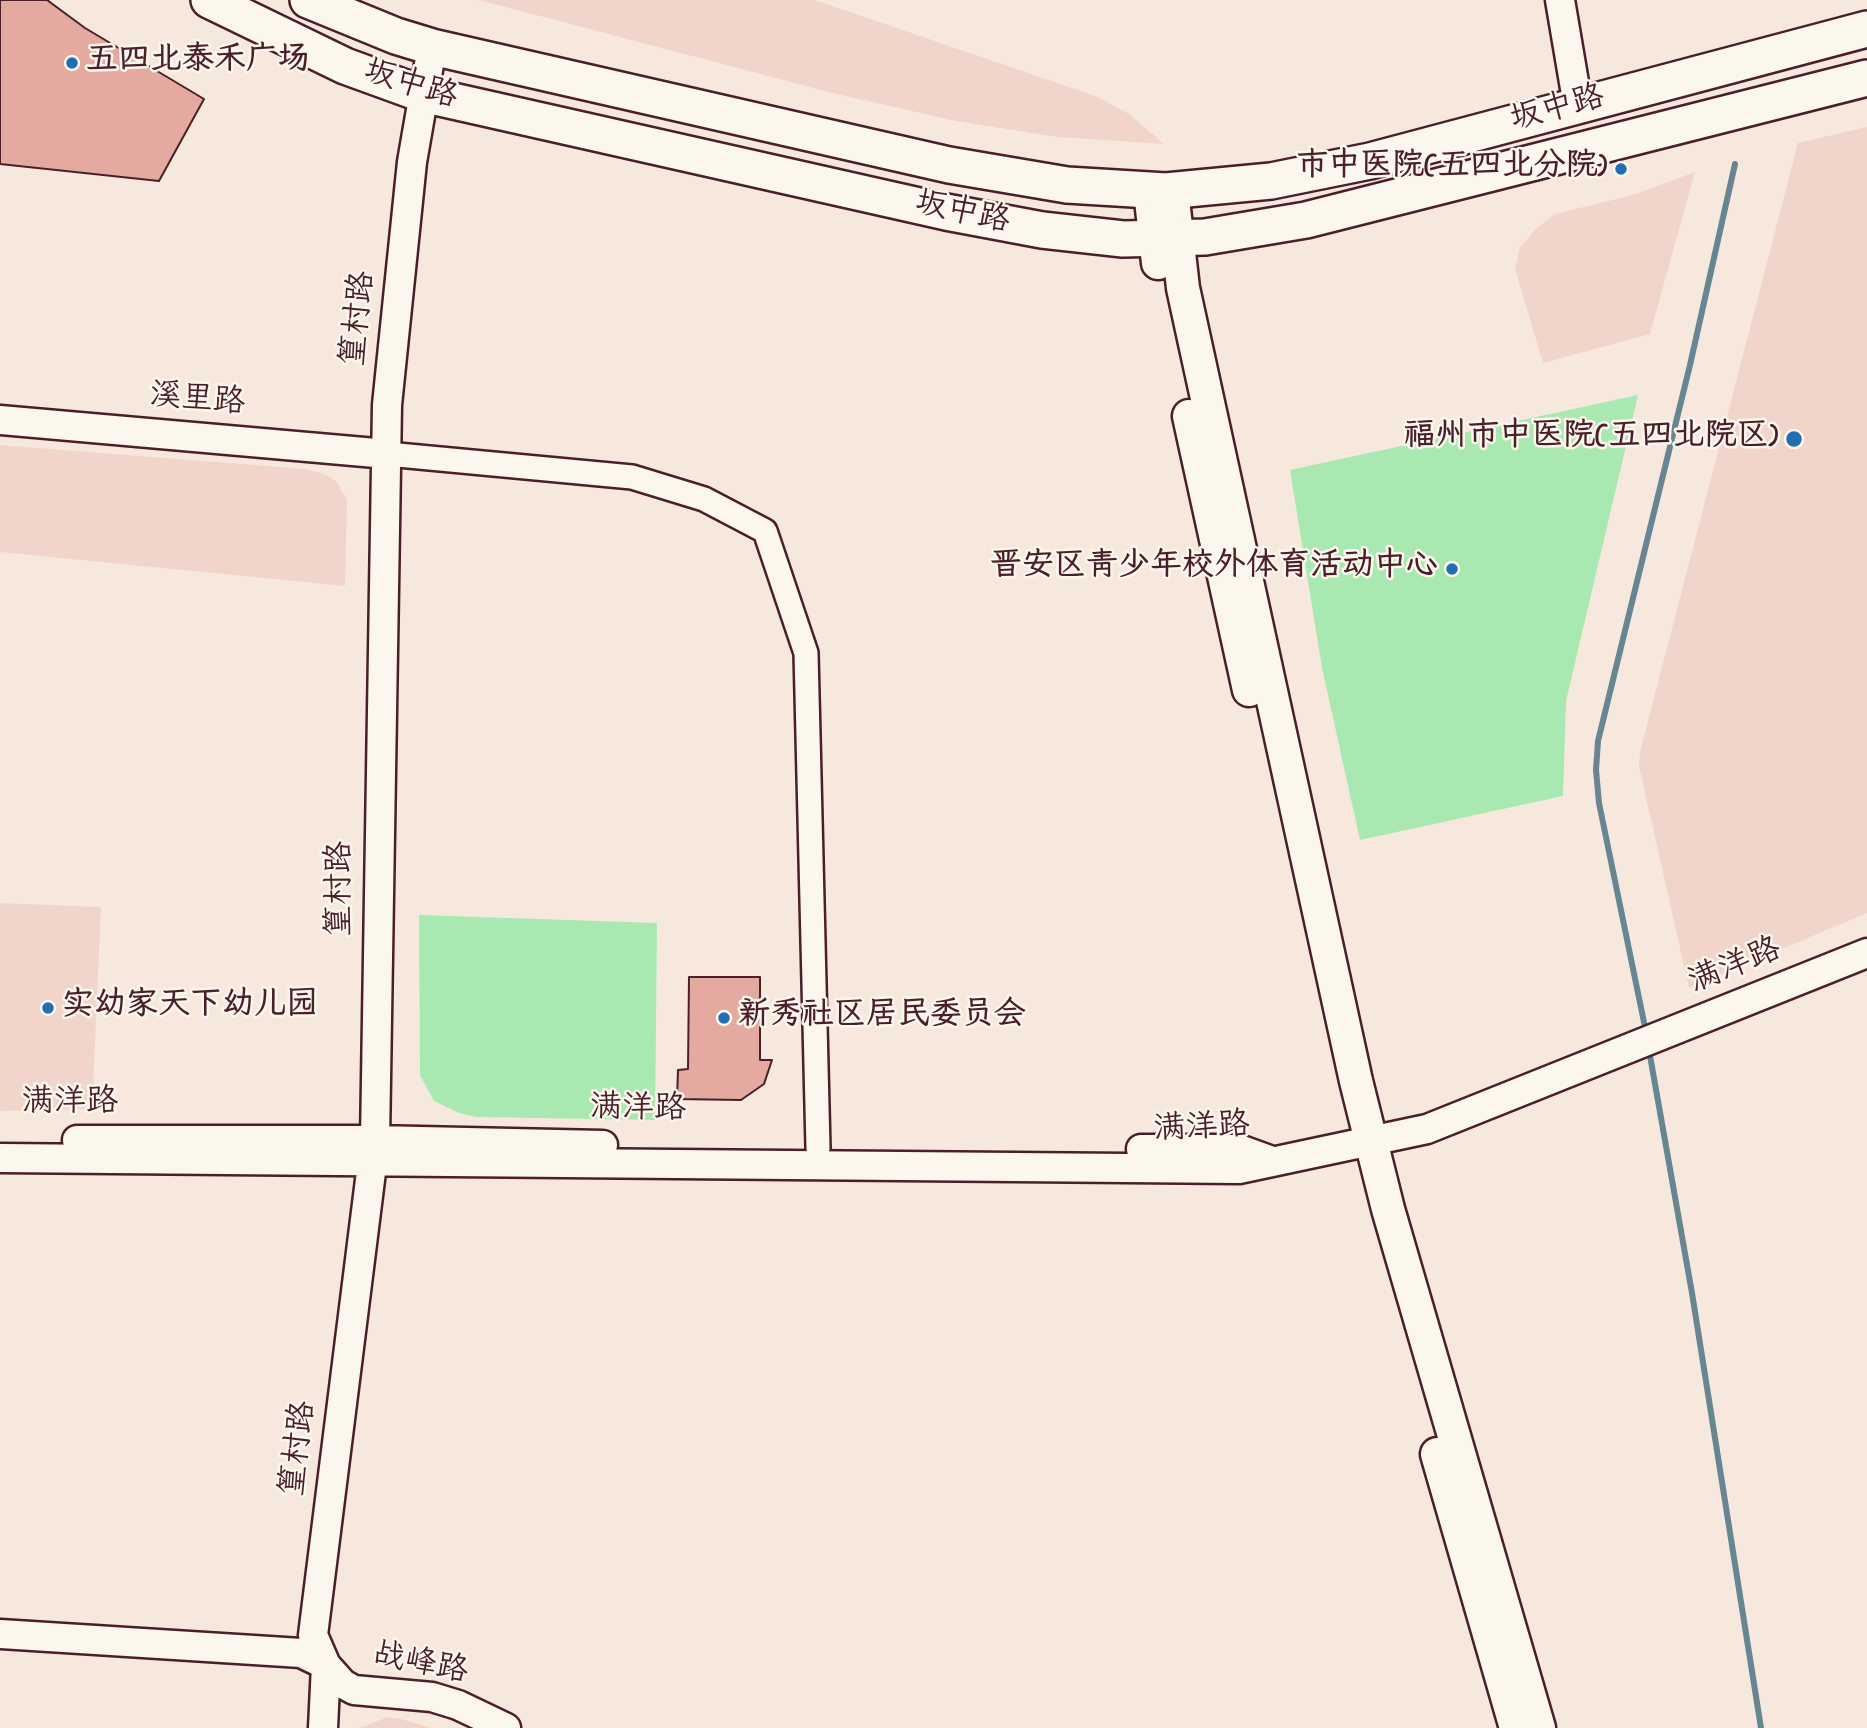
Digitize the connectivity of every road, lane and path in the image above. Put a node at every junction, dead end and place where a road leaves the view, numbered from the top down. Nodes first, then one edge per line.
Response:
1 (209, 0) edge
2 (308, 0) edge
3 (1560, 0) edge
4 (1867, 29) edge
5 (432, 47) junction
6 (1867, 78) edge
7 (422, 94) junction
8 (1578, 106) junction
9 (1161, 191) junction
10 (1166, 240) junction
11 (0, 420) edge
12 (387, 454) junction
13 (1867, 953) edge
14 (0, 1140) edge
15 (1361, 1143) junction
16 (818, 1148) junction
17 (373, 1151) junction
18 (0, 1158) edge
19 (1272, 1161) junction
20 (0, 1634) edge
21 (326, 1665) junction
22 (323, 1728) edge
23 (506, 1728) edge
24 (1516, 1728) edge
25 (1539, 1728) edge

1 - 7 main road, 坂中路
2 - 5 main road, 坂中路
3 - 8 street
4 - 8 main road, 坂中路
5 - 7 street, 篁村路
5 - 9 main road, 坂中路
6 - 10 main road, 坂中路
7 - 10 main road, 坂中路
7 - 12 street, 篁村路
8 - 9 main road, 坂中路
9 - 10 main road
10 - 15 main road
11 - 12 street, 溪里路
12 - 16 street
12 - 17 street, 篁村路
13 - 15 street, 满洋路
14 - 17 street, 满洋路
15 - 19 street, 满洋路
15 - 24 main road
15 - 25 main road
16 - 17 street, 满洋路
16 - 19 street, 满洋路
17 - 18 street, 满洋路
17 - 19 street, 满洋路
17 - 21 street, 篁村路
20 - 21 street
21 - 22 street, 篁村路
21 - 23 street, 战峰路

